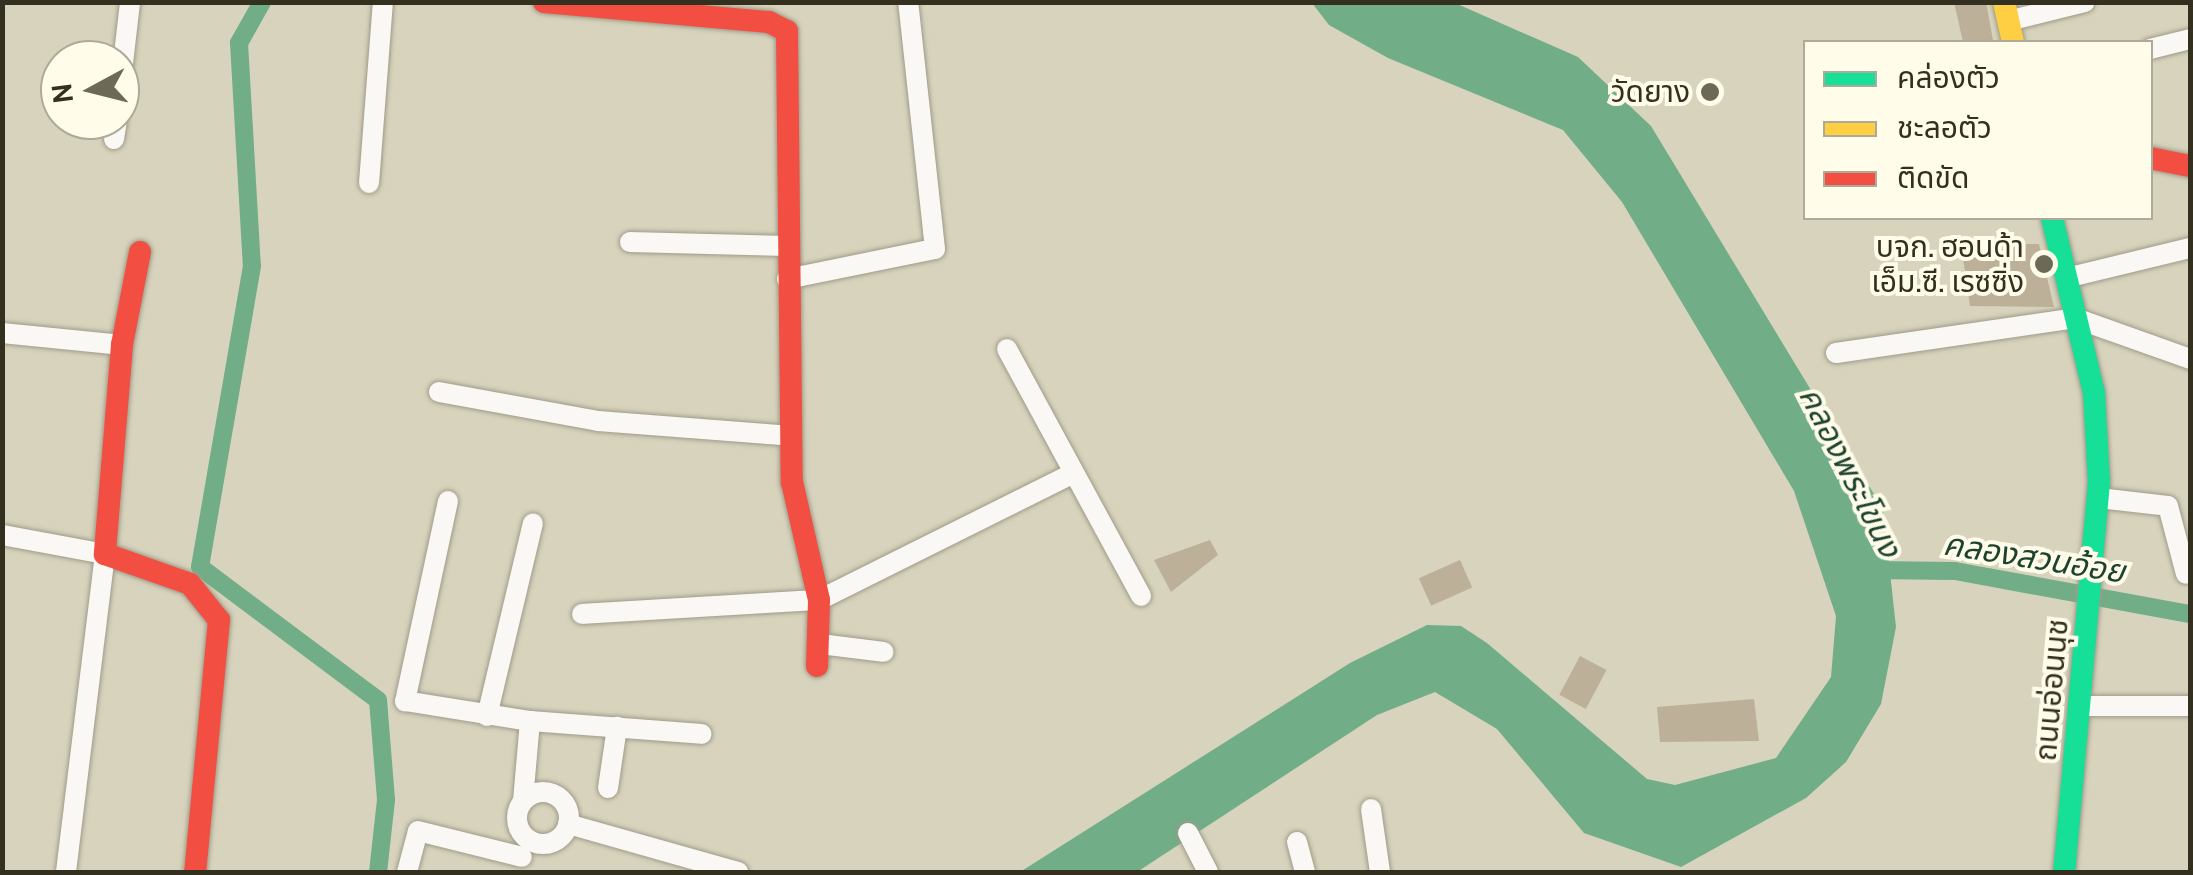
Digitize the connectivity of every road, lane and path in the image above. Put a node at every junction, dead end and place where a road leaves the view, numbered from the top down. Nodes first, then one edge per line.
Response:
1 (130, 2) edge
2 (382, 2) edge
3 (544, 2) edge
4 (908, 2) edge
5 (2085, 2) edge
6 (2014, 17) edge
7 (2190, 39) edge
8 (126, 40) edge
9 (2028, 40) edge
10 (2153, 48) edge
11 (2153, 159) edge
12 (2190, 166) edge
13 (369, 183) dead end
14 (2053, 220) edge
15 (2066, 220) edge
16 (630, 242) dead end
17 (786, 246) junction
18 (2190, 248) edge
19 (140, 252) dead end
20 (2072, 276) junction
21 (787, 280) junction
22 (2082, 319) junction
23 (2, 334) edge
24 (122, 345) junction
25 (1007, 348) dead end
26 (1836, 352) dead end
27 (2190, 359) edge
28 (439, 392) dead end
29 (791, 436) junction
30 (1072, 474) junction
31 (2107, 498) junction
32 (448, 500) dead end
33 (533, 523) dead end
34 (2, 536) edge
35 (104, 554) junction
36 (2186, 574) dead end
37 (1140, 596) dead end
38 (818, 600) junction
39 (582, 614) dead end
40 (884, 652) dead end
41 (819, 655) joint
42 (2089, 706) junction
43 (2190, 706) edge
44 (487, 716) junction
45 (530, 720) junction
46 (617, 727) junction
47 (702, 734) dead end
48 (608, 788) dead end
49 (523, 801) junction
50 (1371, 809) dead end
51 (568, 824) junction
52 (1188, 832) dead end
53 (1297, 842) dead end
54 (523, 856) edge
55 (66, 872) edge
56 (195, 872) edge
57 (407, 872) edge
58 (738, 872) edge
59 (1208, 872) edge
60 (1305, 872) edge
61 (1380, 872) edge
62 (2064, 872) edge
63 (2082, 872) edge

1 - 8 street
2 - 13 street
3 - 17 street
4 - 21 street
5 - 6 street
6 - 9 street
7 - 10 street
11 - 12 street
14 - 20 street, ถนนอ่อนนุช
15 - 20 street, ถนนอ่อนนุช
16 - 17 street
17 - 21 street
18 - 20 street
19 - 24 street
20 - 22 street, ถนนอ่อนนุช
21 - 29 street
22 - 26 street
22 - 27 street
22 - 31 street, ถนนอ่อนนุช
23 - 24 street
24 - 35 street
25 - 30 street
28 - 29 street
29 - 38 street
30 - 37 street
30 - 38 street
31 - 36 street
31 - 42 street, ถนนอ่อนนุช
32 - 44 street
33 - 44 street
34 - 35 street
35 - 55 street
35 - 56 street
38 - 39 street
38 - 41 street
40 - 41 street
42 - 43 street
42 - 62 street, ถนนอ่อนนุช
42 - 63 street, ถนนอ่อนนุช
44 - 45 street
45 - 46 street
45 - 49 street
46 - 47 street
46 - 48 street
49 - 51 street
49 - 54 street
50 - 61 street
51 - 54 street
51 - 58 street
52 - 59 street
53 - 60 street
54 - 57 street

